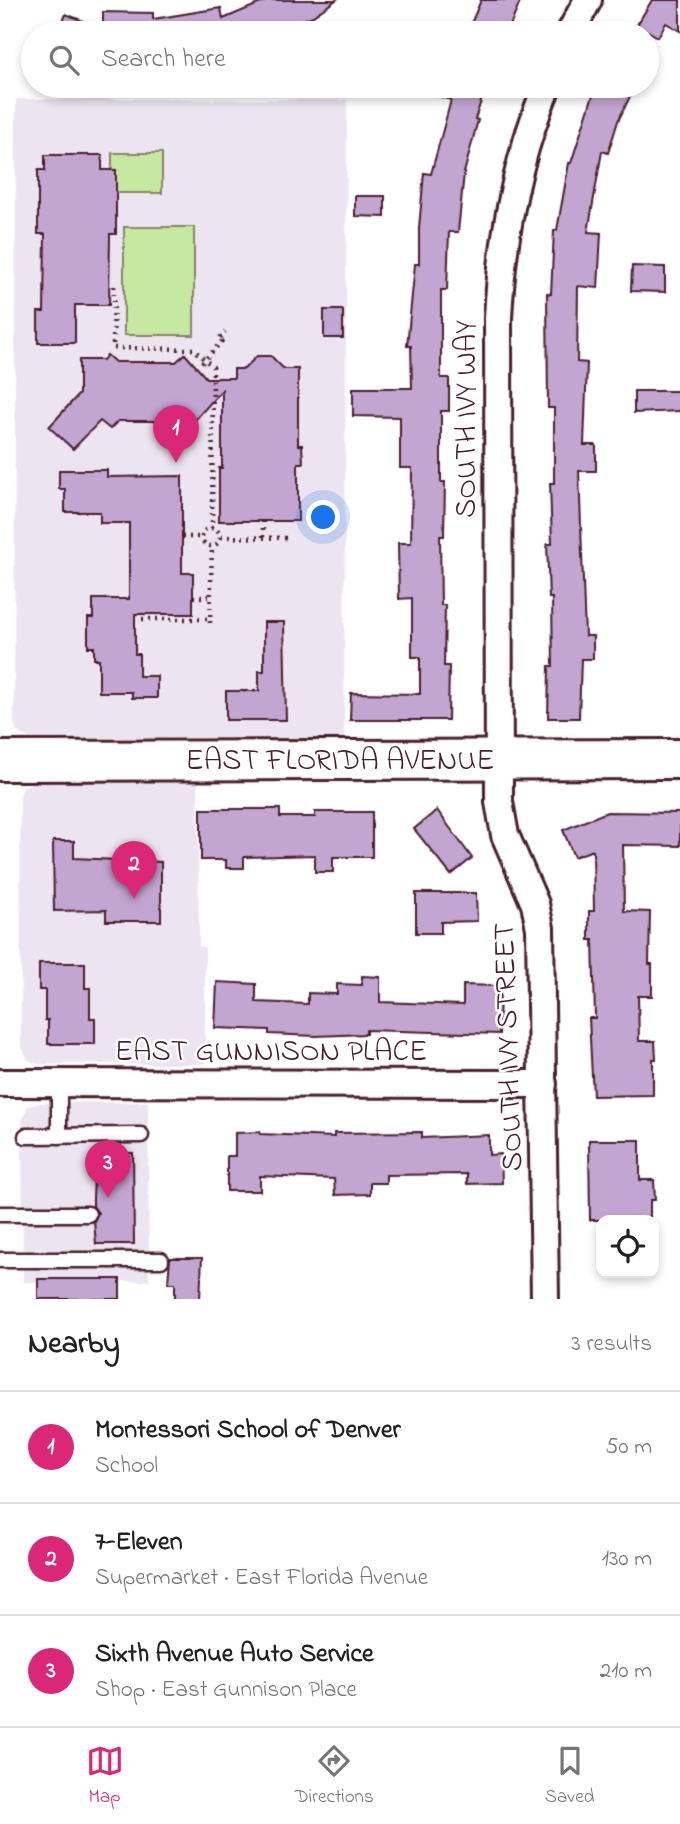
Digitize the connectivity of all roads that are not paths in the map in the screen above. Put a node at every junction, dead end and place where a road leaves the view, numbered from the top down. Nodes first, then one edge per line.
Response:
1 (588, 0) edge
2 (577, 21) edge
3 (542, 98) edge
4 (497, 759) junction
5 (680, 759) edge
6 (0, 761) edge
7 (0, 1083) edge
8 (59, 1083) junction
9 (543, 1084) junction
10 (141, 1135) dead end
11 (26, 1136) dead end
12 (59, 1136) junction
13 (0, 1214) edge
14 (88, 1214) dead end
15 (0, 1260) edge
16 (161, 1260) dead end
17 (545, 1299) edge

1 - 2 street
3 - 4 street, SOUTH IVY WAY
4 - 5 street, EAST FLORIDA AVENUE
4 - 6 street, EAST FLORIDA AVENUE
4 - 9 street, SOUTH IVY STREET
7 - 8 street, EAST GUNNISON PLACE
8 - 9 street, EAST GUNNISON PLACE
8 - 12 lane
9 - 17 street, SOUTH IVY STREET
10 - 12 lane
11 - 12 lane
13 - 14 lane
15 - 16 lane

